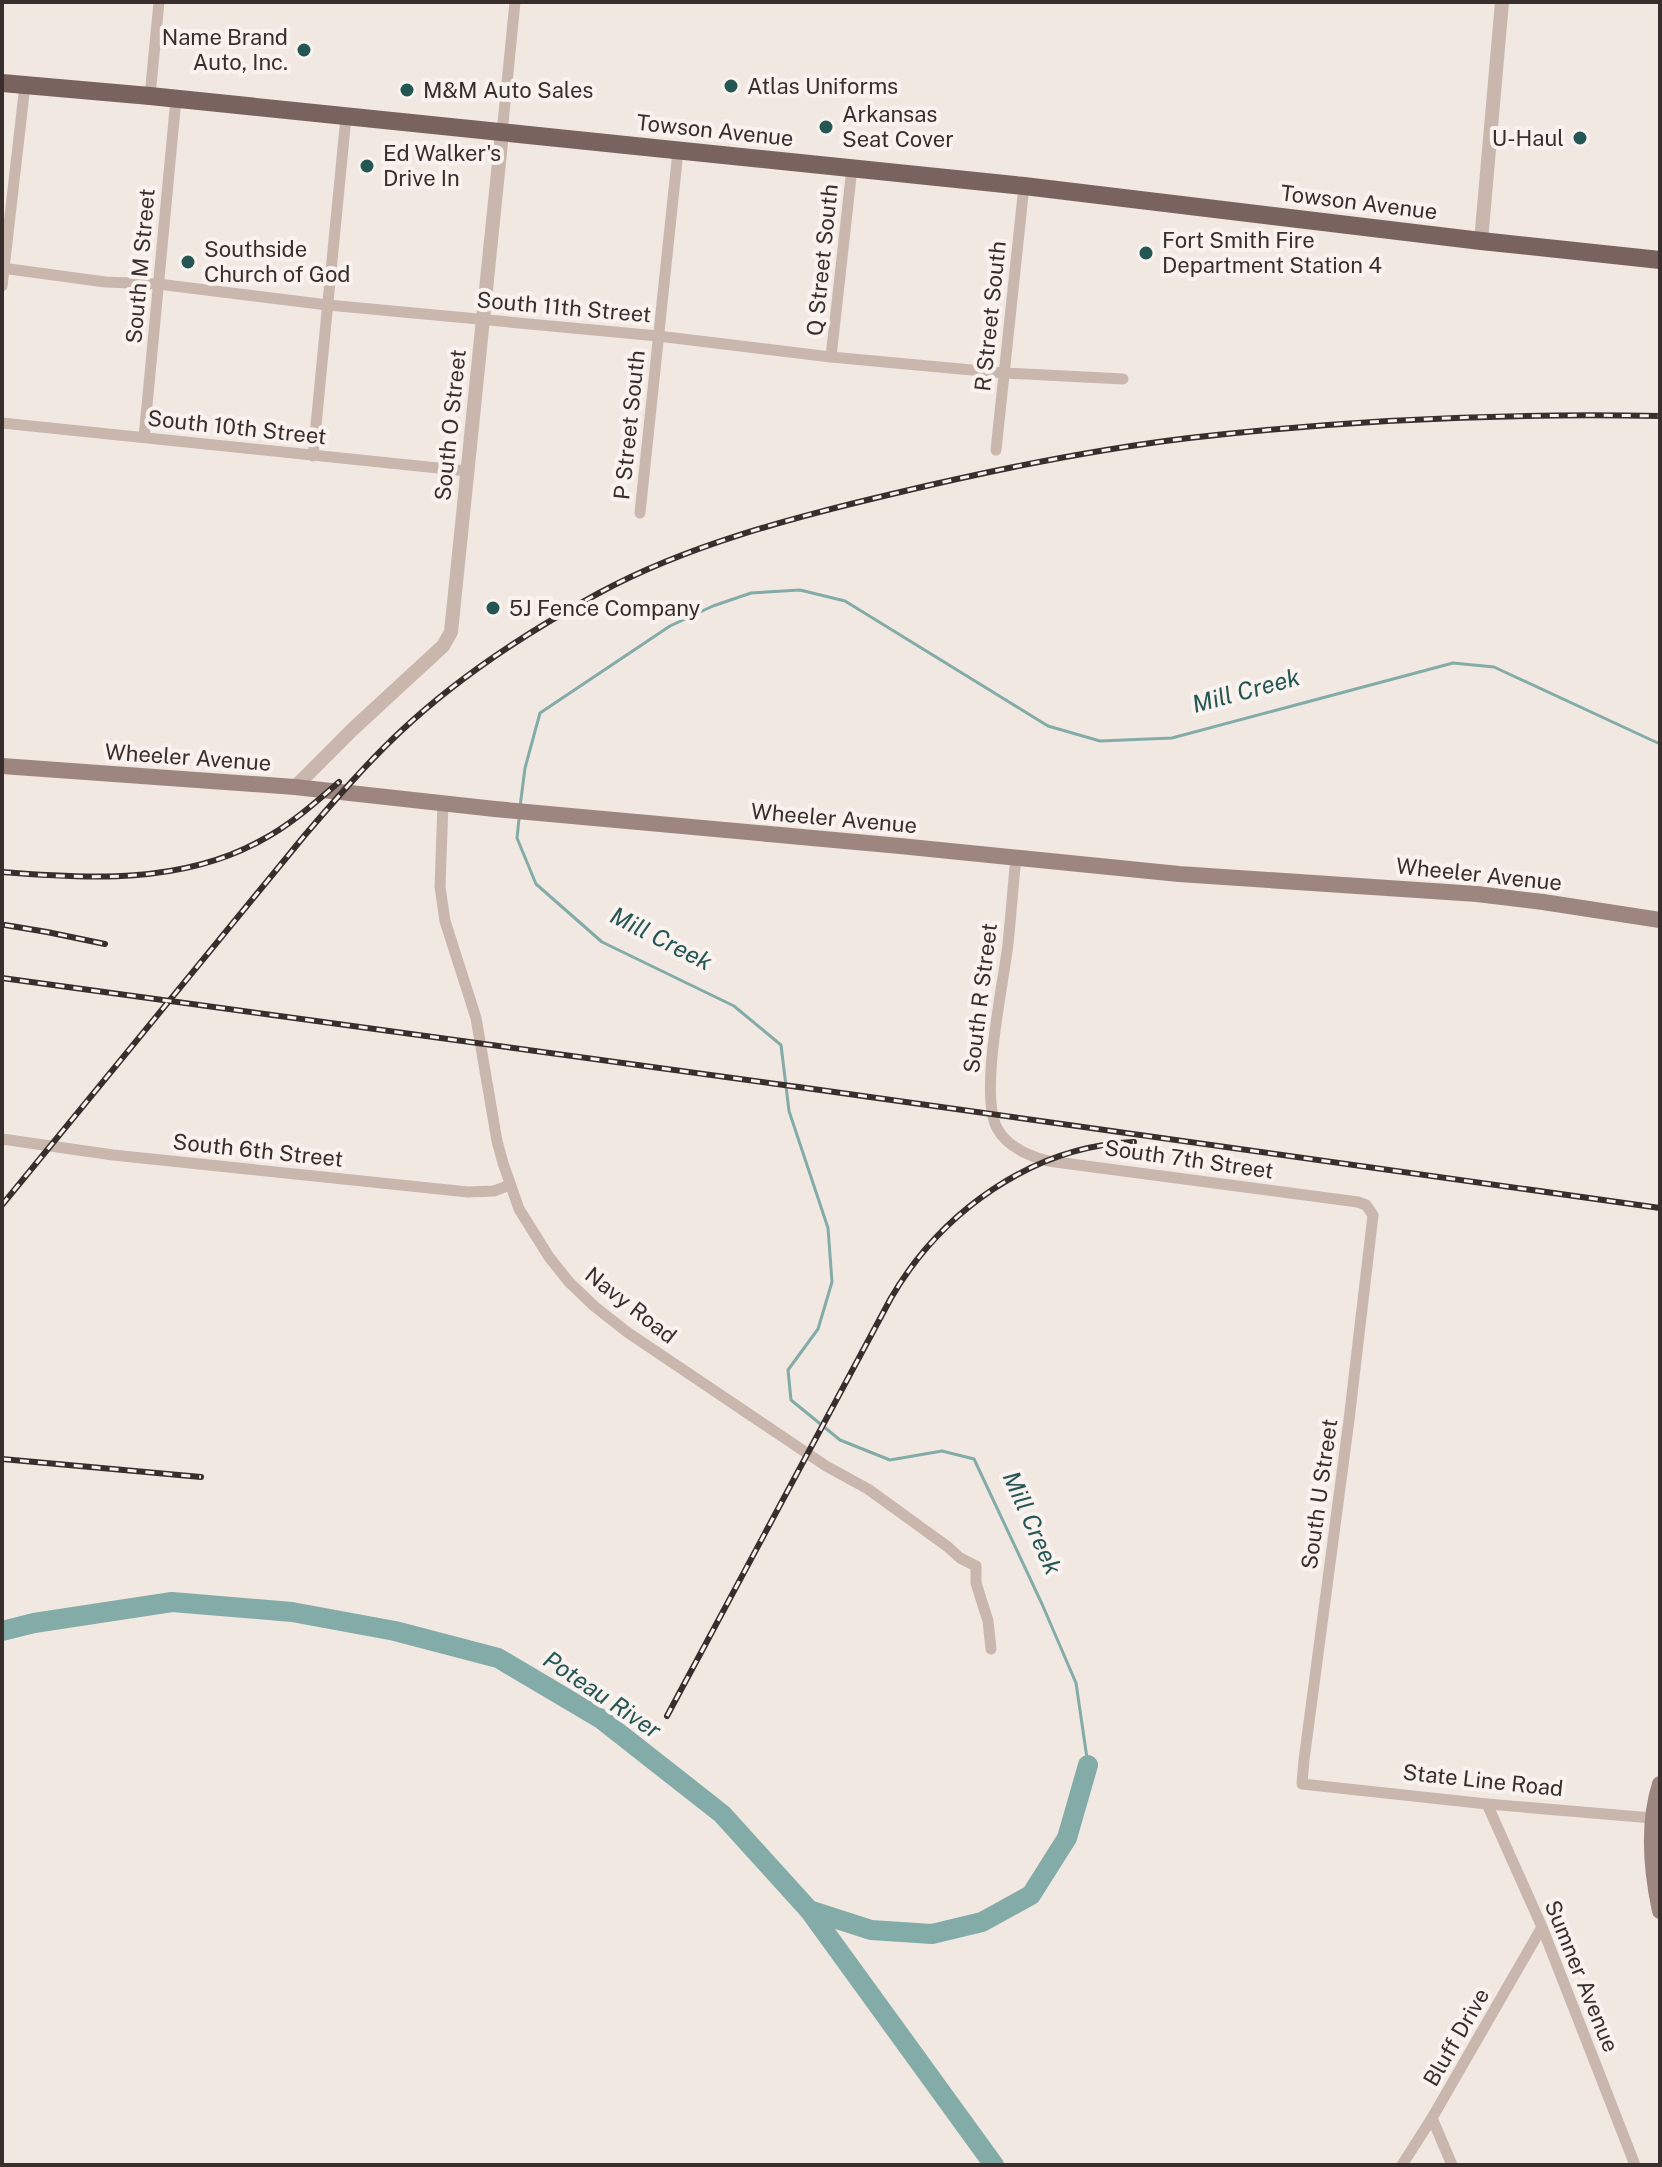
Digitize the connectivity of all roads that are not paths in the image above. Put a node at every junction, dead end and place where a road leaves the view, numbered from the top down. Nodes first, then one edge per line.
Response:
1 (159, 2) edge
2 (515, 2) edge
3 (1502, 2) edge
4 (2, 83) edge
5 (25, 85) junction
6 (150, 96) junction
7 (176, 99) junction
8 (346, 117) junction
9 (502, 133) junction
10 (678, 151) junction
11 (852, 168) junction
12 (1024, 186) junction
13 (1481, 241) junction
14 (1660, 260) edge
15 (3, 268) edge
16 (158, 284) junction
17 (2, 286) edge
18 (328, 305) junction
19 (482, 320) junction
20 (658, 336) junction
21 (831, 357) junction
22 (1004, 373) junction
23 (1123, 379) dead end
24 (2, 423) edge
25 (144, 437) junction
26 (996, 450) dead end
27 (313, 456) junction
28 (467, 471) junction
29 (640, 513) dead end
30 (2, 766) edge
31 (295, 787) junction
32 (443, 803) junction
33 (1016, 857) junction
34 (1660, 920) edge
35 (2, 1139) edge
36 (1006, 1140) joint
37 (510, 1185) junction
38 (1370, 1209) joint
39 (991, 1649) dead end
40 (1302, 1784) joint
41 (1660, 1784) edge
42 (1487, 1804) junction
43 (1656, 1819) edge
44 (1660, 1911) edge
45 (1542, 1927) junction
46 (1432, 2118) junction
47 (1402, 2165) edge
48 (1452, 2165) edge
49 (1635, 2165) edge

1 - 6 street
2 - 9 street, South O Street
3 - 13 street
4 - 5 main road, Towson Avenue
5 - 6 main road, Towson Avenue
5 - 15 street
6 - 7 main road, Towson Avenue
7 - 8 main road, Towson Avenue
7 - 16 street, South M Street
8 - 9 main road, Towson Avenue
8 - 18 street
9 - 10 main road, Towson Avenue
9 - 19 street, South O Street
10 - 11 main road, Towson Avenue
10 - 20 street, P Street South
11 - 12 main road, Towson Avenue
11 - 21 street, Q Street South
12 - 13 main road, Towson Avenue
12 - 22 street, R Street South
13 - 14 main road, Towson Avenue
15 - 16 street, South 11th Street
15 - 17 street
16 - 18 street, South 11th Street
16 - 25 street, South M Street
18 - 19 street, South 11th Street
18 - 27 street
19 - 20 street, South 11th Street
19 - 28 street, South O Street
20 - 21 street, South 11th Street
20 - 29 street, P Street South
21 - 22 street, South 11th Street
22 - 23 street, South 11th Street
22 - 26 street, R Street South
24 - 25 street, South 10th Street
25 - 27 street, South 10th Street
27 - 28 street, South 10th Street
28 - 31 street, South O Street
30 - 31 main road, Wheeler Avenue
31 - 32 main road, Wheeler Avenue
32 - 33 main road, Wheeler Avenue
32 - 37 street, Navy Road
33 - 34 main road, Wheeler Avenue
33 - 36 street, South R Street
35 - 37 street, South 6th Street
36 - 38 street, South 7th Street
37 - 39 street, Navy Road
38 - 40 street, South U Street
40 - 42 street, State Line Road
41 - 43 main road
42 - 43 street, State Line Road
42 - 45 street, Sumner Avenue
43 - 44 main road
45 - 46 street, Bluff Drive
45 - 49 street, Sumner Avenue
46 - 47 street, Bluff Drive
46 - 48 street

